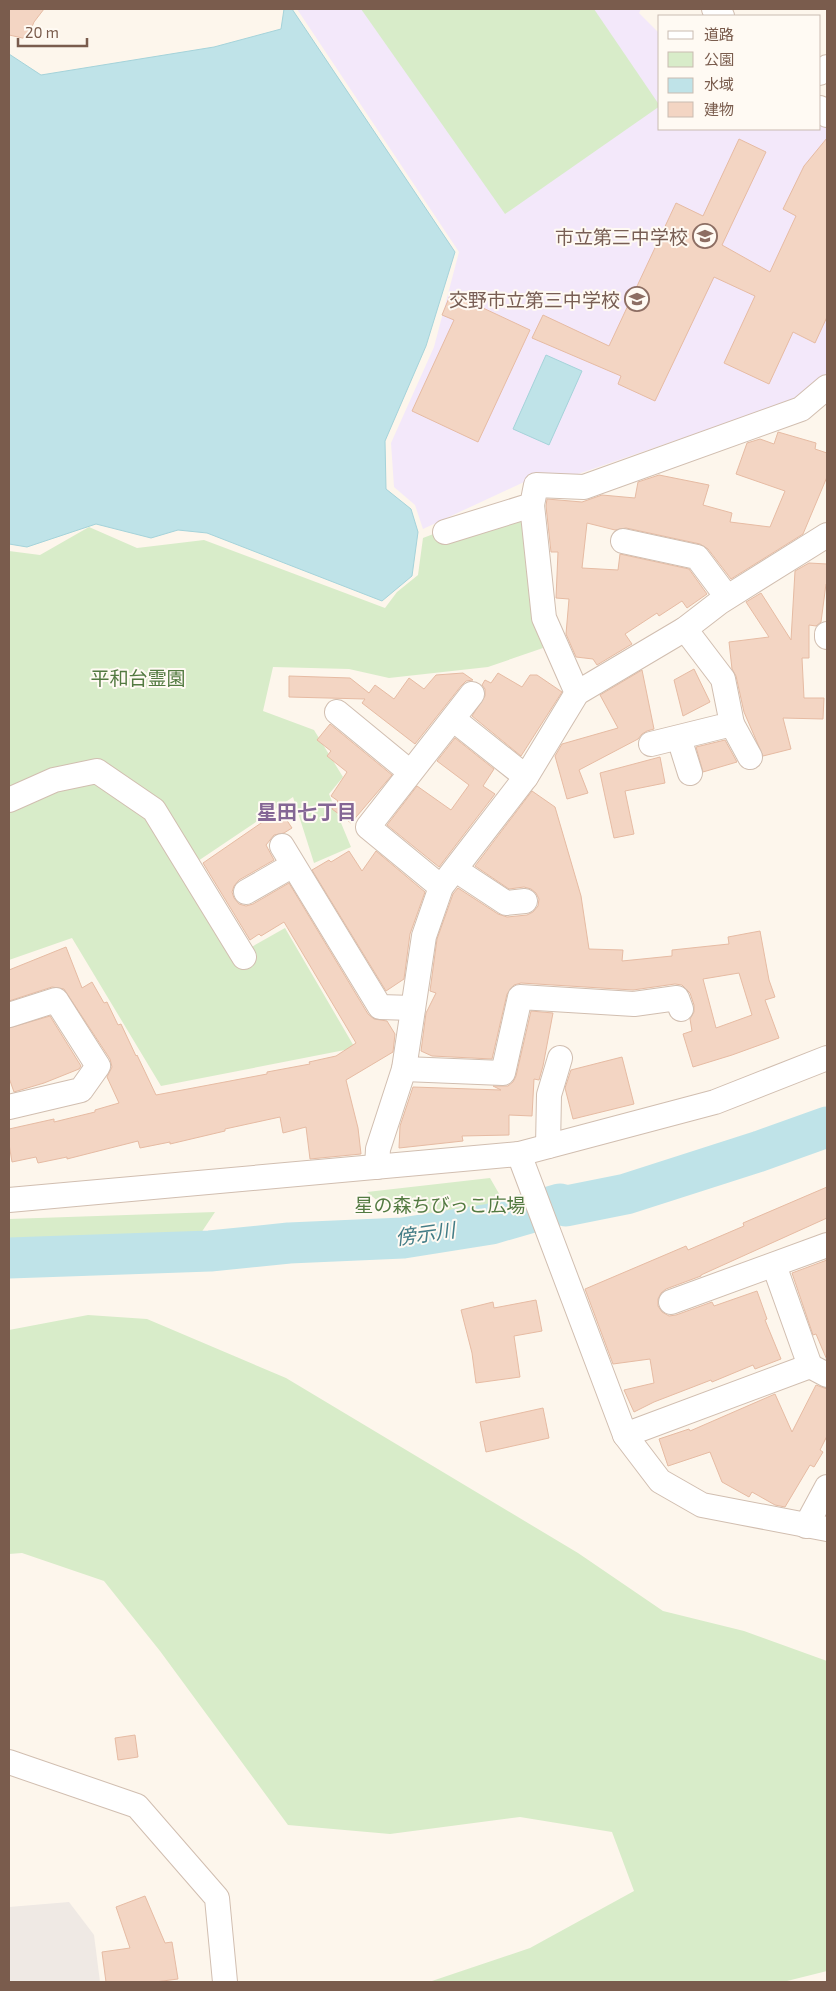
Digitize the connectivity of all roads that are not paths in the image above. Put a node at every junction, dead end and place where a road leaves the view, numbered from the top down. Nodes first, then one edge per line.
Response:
1 (827, 387) edge
2 (532, 505) junction
3 (445, 532) dead end
4 (827, 535) edge
5 (623, 541) dead end
6 (727, 597) junction
7 (685, 629) junction
8 (472, 694) dead end
9 (577, 694) junction
10 (337, 712) dead end
11 (454, 718) junction
12 (732, 724) junction
13 (679, 738) junction
14 (651, 744) dead end
15 (750, 757) dead end
16 (410, 772) junction
17 (690, 773) dead end
18 (526, 776) junction
19 (9, 800) edge
20 (449, 879) junction
21 (246, 892) dead end
22 (525, 900) dead end
23 (244, 957) dead end
24 (414, 1008) junction
25 (681, 1009) dead end
26 (9, 1015) edge
27 (560, 1058) dead end
28 (827, 1058) edge
29 (404, 1069) junction
30 (9, 1107) edge
31 (548, 1146) junction
32 (519, 1154) junction
33 (378, 1167) junction
34 (9, 1200) edge
35 (827, 1245) edge
36 (774, 1265) junction
37 (672, 1302) dead end
38 (818, 1370) edge
39 (626, 1435) junction
40 (827, 1487) edge
41 (816, 1527) edge
42 (9, 1762) edge
43 (225, 1982) edge

1 - 2 street
2 - 3 street
2 - 9 street
4 - 6 street
5 - 6 street
6 - 7 street
7 - 9 street
7 - 12 street
8 - 11 street
9 - 18 street
10 - 16 street
11 - 16 street
11 - 18 street
12 - 13 street
12 - 15 street
13 - 14 street
13 - 17 street
16 - 20 street
18 - 20 street
19 - 23 street
20 - 22 street
20 - 24 street
21 - 24 street
24 - 29 street
25 - 29 street
26 - 30 street
27 - 31 street
28 - 31 street
29 - 33 street
31 - 32 street
32 - 33 street
32 - 39 street
33 - 34 street
35 - 36 street
36 - 37 street
36 - 38 street
38 - 39 street
39 - 41 street
40 - 41 street
42 - 43 street

